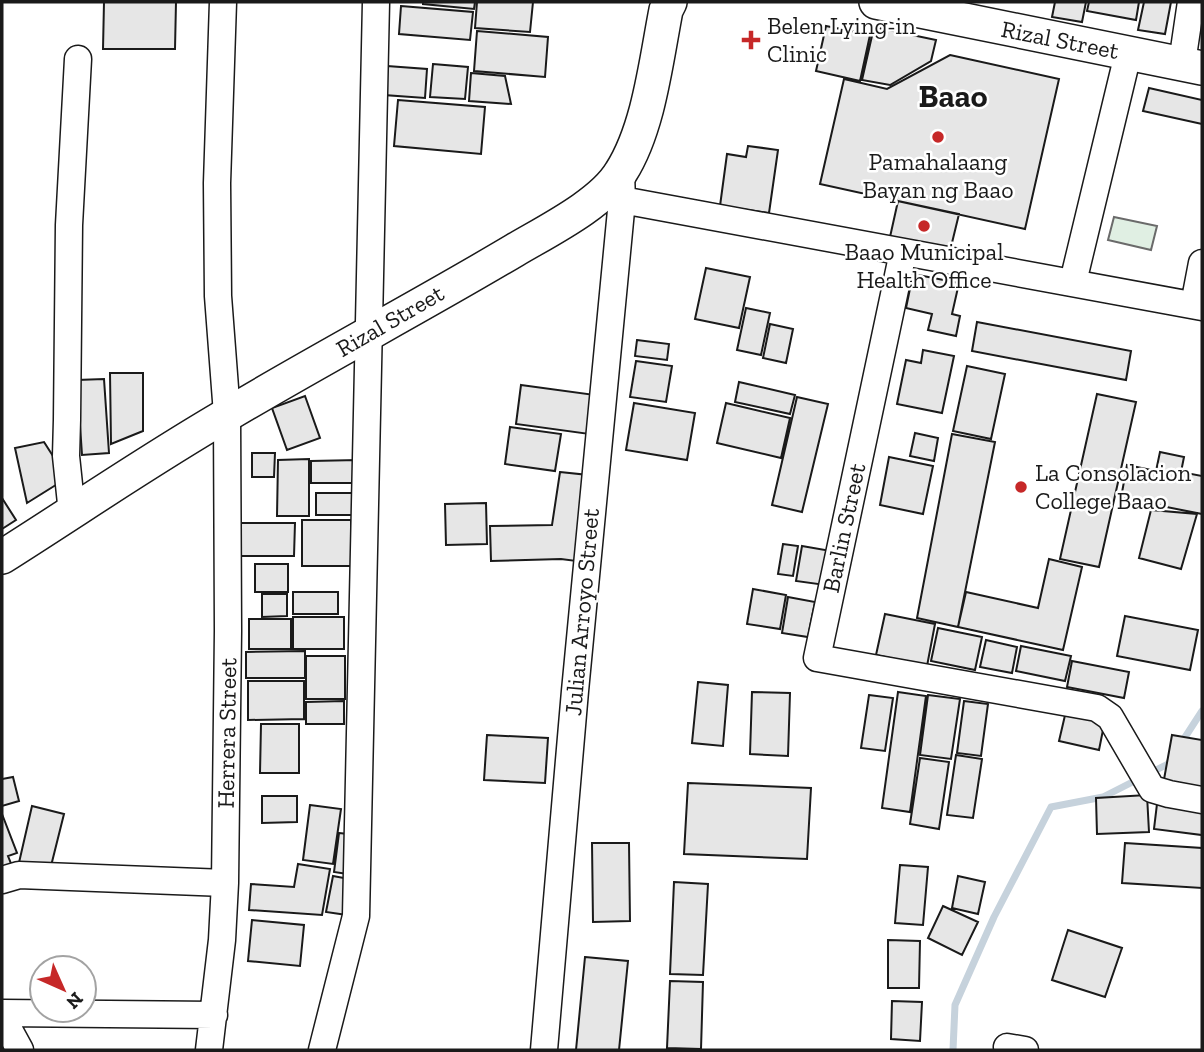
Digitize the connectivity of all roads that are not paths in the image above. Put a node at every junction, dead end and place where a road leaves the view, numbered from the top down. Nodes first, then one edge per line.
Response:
1 (223, 2) edge
2 (376, 2) edge
3 (670, 2) edge
4 (876, 2) edge
5 (1191, 2) edge
6 (977, 12) edge
7 (1128, 54) junction
8 (78, 60) dead end
9 (1192, 66) edge
10 (621, 187) junction
11 (902, 252) junction
12 (1202, 263) edge
13 (1073, 282) junction
14 (1198, 306) edge
15 (370, 332) junction
16 (228, 414) junction
17 (72, 513) junction
18 (2, 557) edge
19 (1202, 800) edge
20 (2, 880) edge
21 (225, 883) junction
22 (2, 1015) edge
23 (214, 1015) junction
24 (20, 1050) edge
25 (209, 1050) edge
26 (322, 1050) edge
27 (544, 1050) edge

1 - 16 street, Herrera Street
2 - 15 street
3 - 10 main road, Rizal Street
4 - 6 main road, Rizal Street
5 - 9 street
6 - 7 main road, Rizal Street
7 - 9 main road, Rizal Street
7 - 13 street
8 - 17 street
10 - 11 street
10 - 15 main road, Rizal Street
10 - 27 street, Julian Arroyo Street
11 - 13 street
11 - 19 street, Barlin Street
12 - 14 street
13 - 14 street
15 - 16 main road, Rizal Street
15 - 26 street
16 - 17 main road, Rizal Street
16 - 21 street, Herrera Street
17 - 18 main road, Rizal Street
20 - 21 street
21 - 23 street, Herrera Street
22 - 23 street
22 - 24 street
23 - 25 street, Herrera Street

